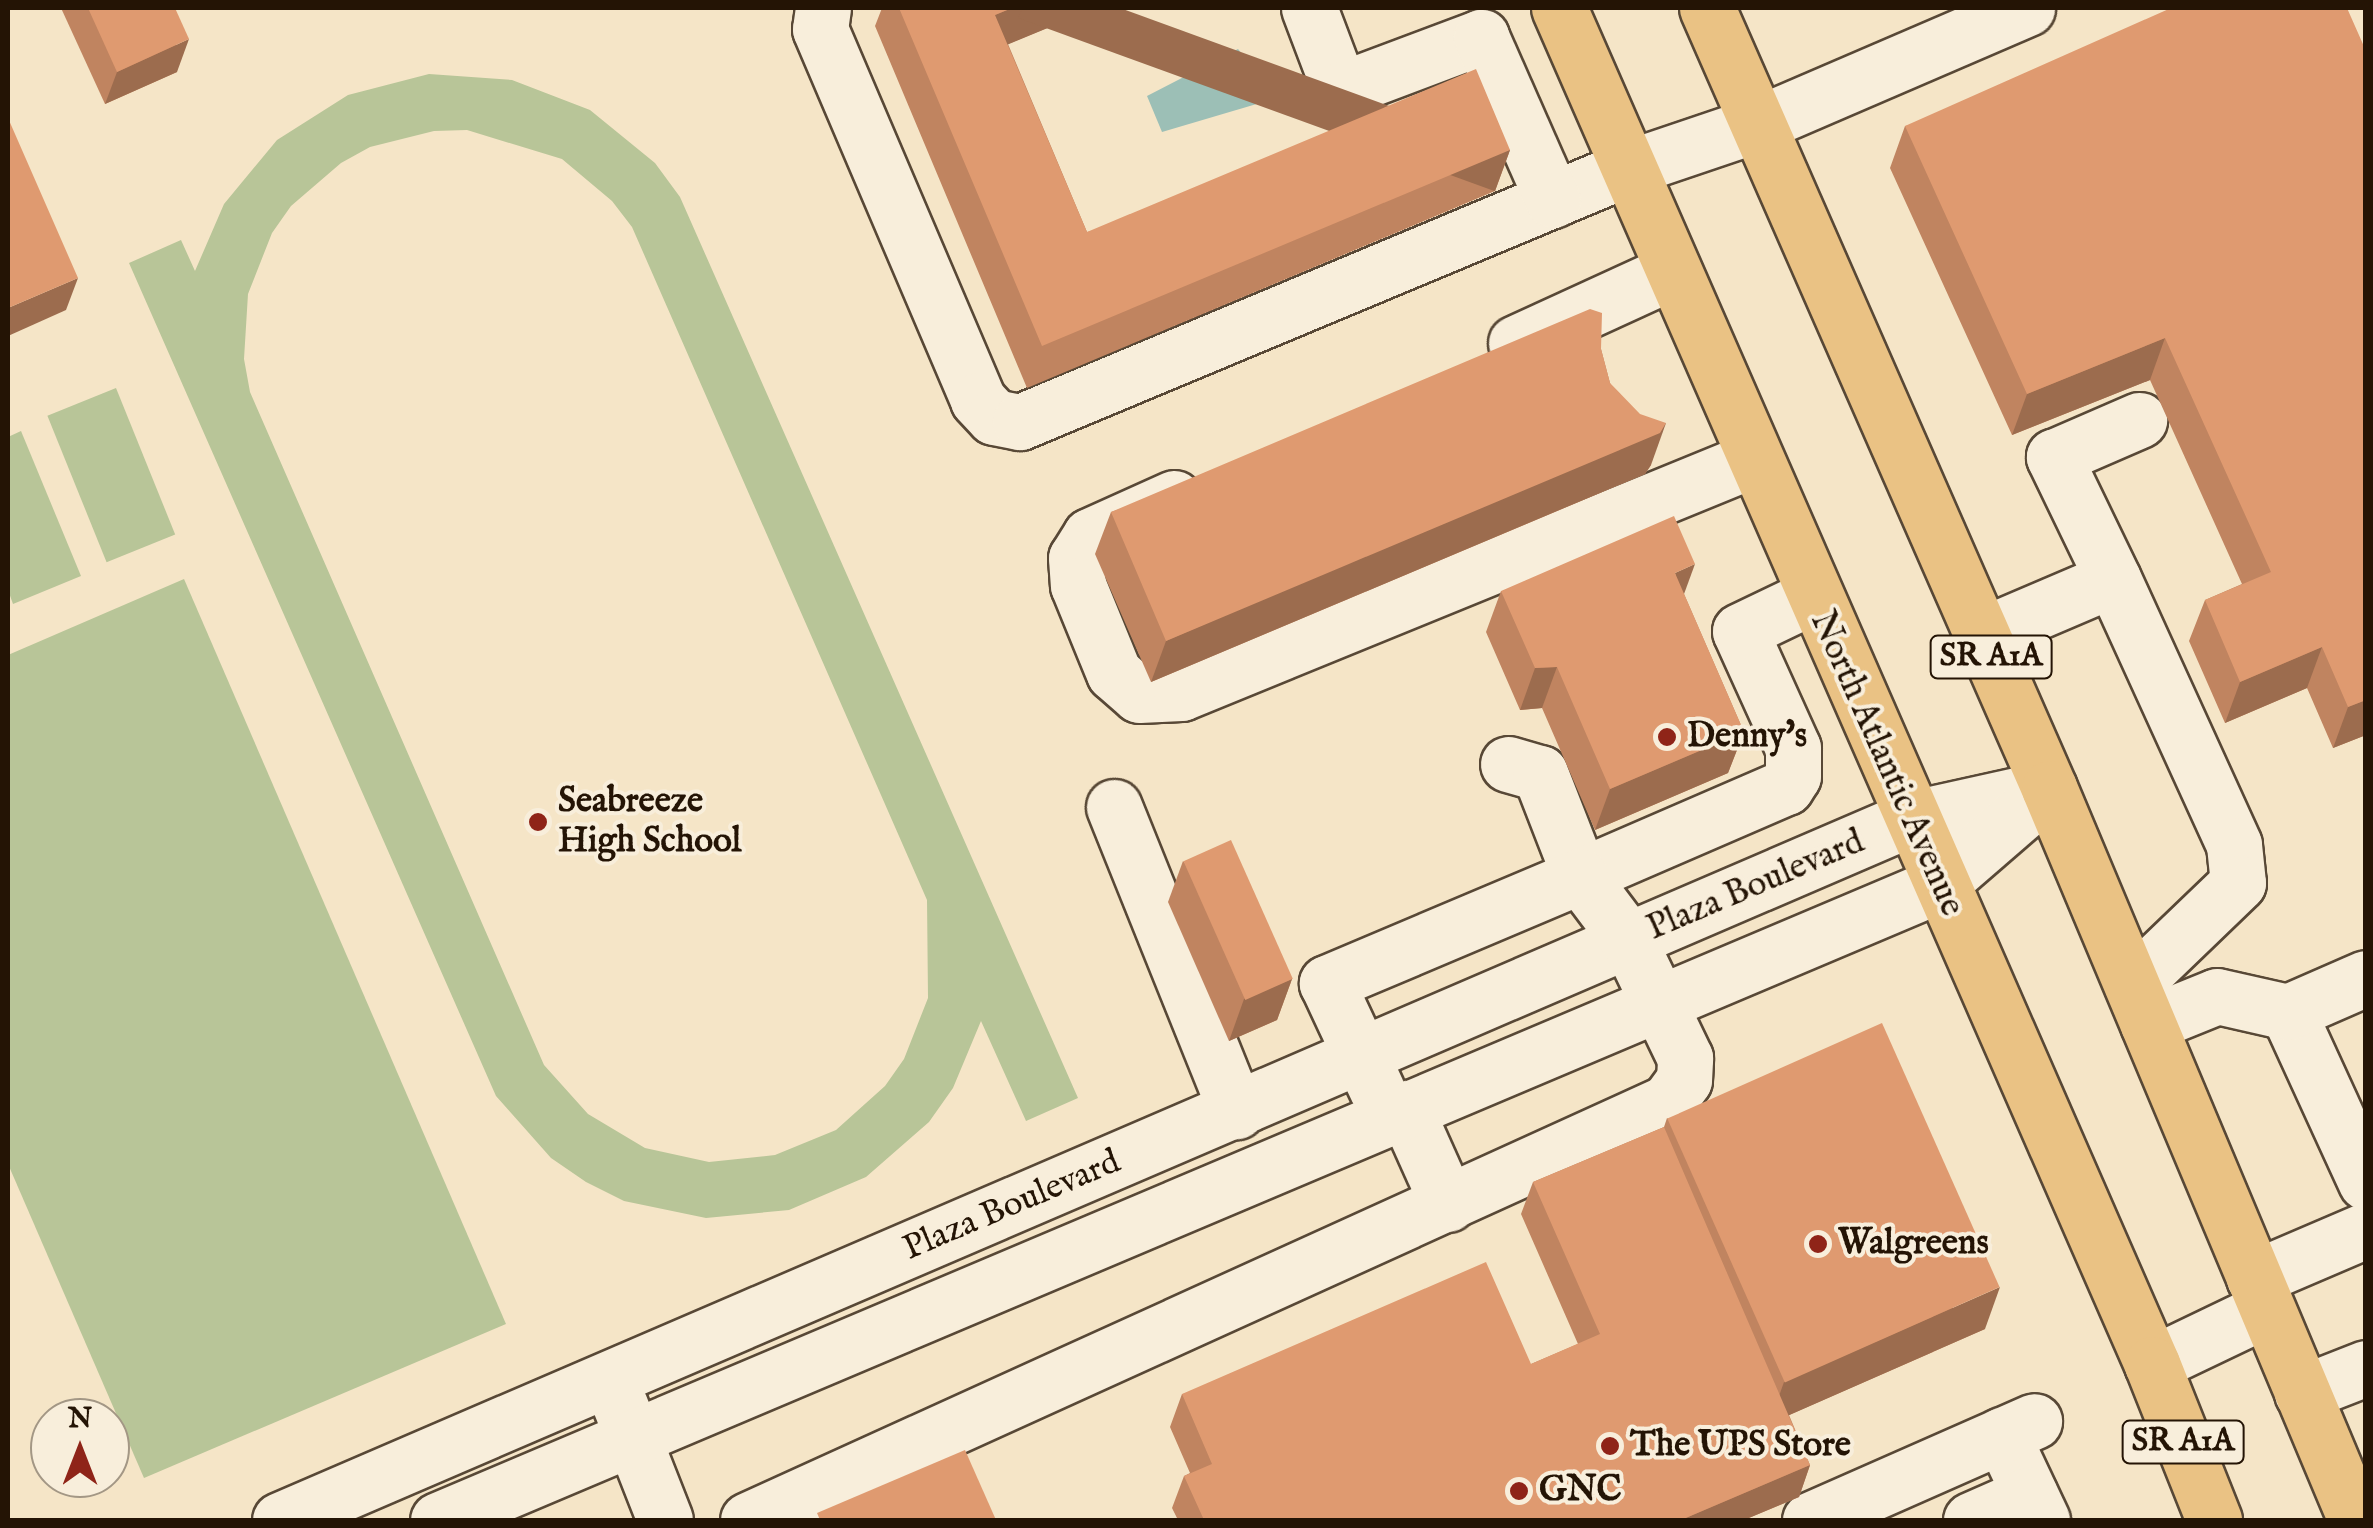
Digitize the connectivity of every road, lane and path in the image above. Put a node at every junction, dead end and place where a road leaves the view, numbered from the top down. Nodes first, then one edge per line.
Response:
1 (823, 8) edge
2 (1309, 8) edge
3 (1559, 8) edge
4 (1707, 8) edge
5 (2027, 8) edge
6 (1474, 22) edge
7 (1758, 124) junction
8 (1628, 168) junction
9 (1552, 200) junction
10 (1673, 272) junction
11 (1464, 367) edge
12 (2139, 420) dead end
13 (1754, 459) junction
14 (1215, 480) edge
15 (2113, 580) junction
16 (1813, 596) junction
17 (1982, 635) junction
18 (1508, 764) dead end
19 (2048, 788) junction
20 (1114, 808) dead end
21 (1909, 819) junction
22 (1580, 876) junction
23 (1938, 884) junction
24 (1629, 941) junction
25 (2366, 978) edge
26 (1659, 1002) junction
27 (2140, 1005) junction
28 (2288, 1012) junction
29 (1359, 1057) junction
30 (1236, 1111) junction
31 (1398, 1111) junction
32 (2366, 1182) edge
33 (1448, 1204) junction
34 (2366, 1230) edge
35 (2261, 1294) junction
36 (2152, 1364) junction
37 (2366, 1368) edge
38 (608, 1380) junction
39 (2302, 1393) junction
40 (634, 1436) junction
41 (1877, 1507) edge
42 (2036, 1507) edge
43 (280, 1520) edge
44 (438, 1520) edge
45 (665, 1520) edge
46 (748, 1520) edge
47 (1810, 1520) edge
48 (1971, 1520) edge
49 (2214, 1520) edge
50 (2356, 1520) edge

1 - 9 street
2 - 6 street
3 - 8 main road, North Atlantic Avenue / SR A1A
4 - 7 main road, SR A1A
5 - 7 street
6 - 9 street
7 - 8 street
7 - 17 main road, SR A1A
8 - 9 street
8 - 10 main road, North Atlantic Avenue / SR A1A
10 - 11 street
10 - 13 main road, North Atlantic Avenue / SR A1A
12 - 15 street
13 - 14 street
13 - 16 main road, North Atlantic Avenue / SR A1A
15 - 17 street
15 - 27 street
16 - 21 main road, North Atlantic Avenue / SR A1A
16 - 22 street
17 - 19 main road, SR A1A
18 - 22 street
19 - 21 street, Plaza Boulevard
19 - 23 street, Plaza Boulevard
19 - 27 main road, SR A1A
20 - 30 street
21 - 23 main road, North Atlantic Avenue / SR A1A
21 - 24 street, Plaza Boulevard
22 - 24 street
22 - 29 street
23 - 26 street, Plaza Boulevard
23 - 36 main road, North Atlantic Avenue / SR A1A
24 - 26 street
24 - 29 street, Plaza Boulevard
25 - 28 street
26 - 31 street, Plaza Boulevard
26 - 33 street
27 - 28 street
27 - 35 main road, SR A1A
28 - 32 street
29 - 30 street, Plaza Boulevard
29 - 31 street
30 - 38 street, Plaza Boulevard
31 - 33 street
31 - 40 street, Plaza Boulevard
33 - 46 street
34 - 35 street
35 - 36 street
35 - 39 main road, SR A1A
36 - 49 main road, North Atlantic Avenue / SR A1A
37 - 39 street
38 - 40 street
38 - 43 street, Plaza Boulevard
39 - 50 main road, SR A1A
40 - 44 street, Plaza Boulevard
40 - 45 street
41 - 42 street
41 - 47 street
42 - 48 street

